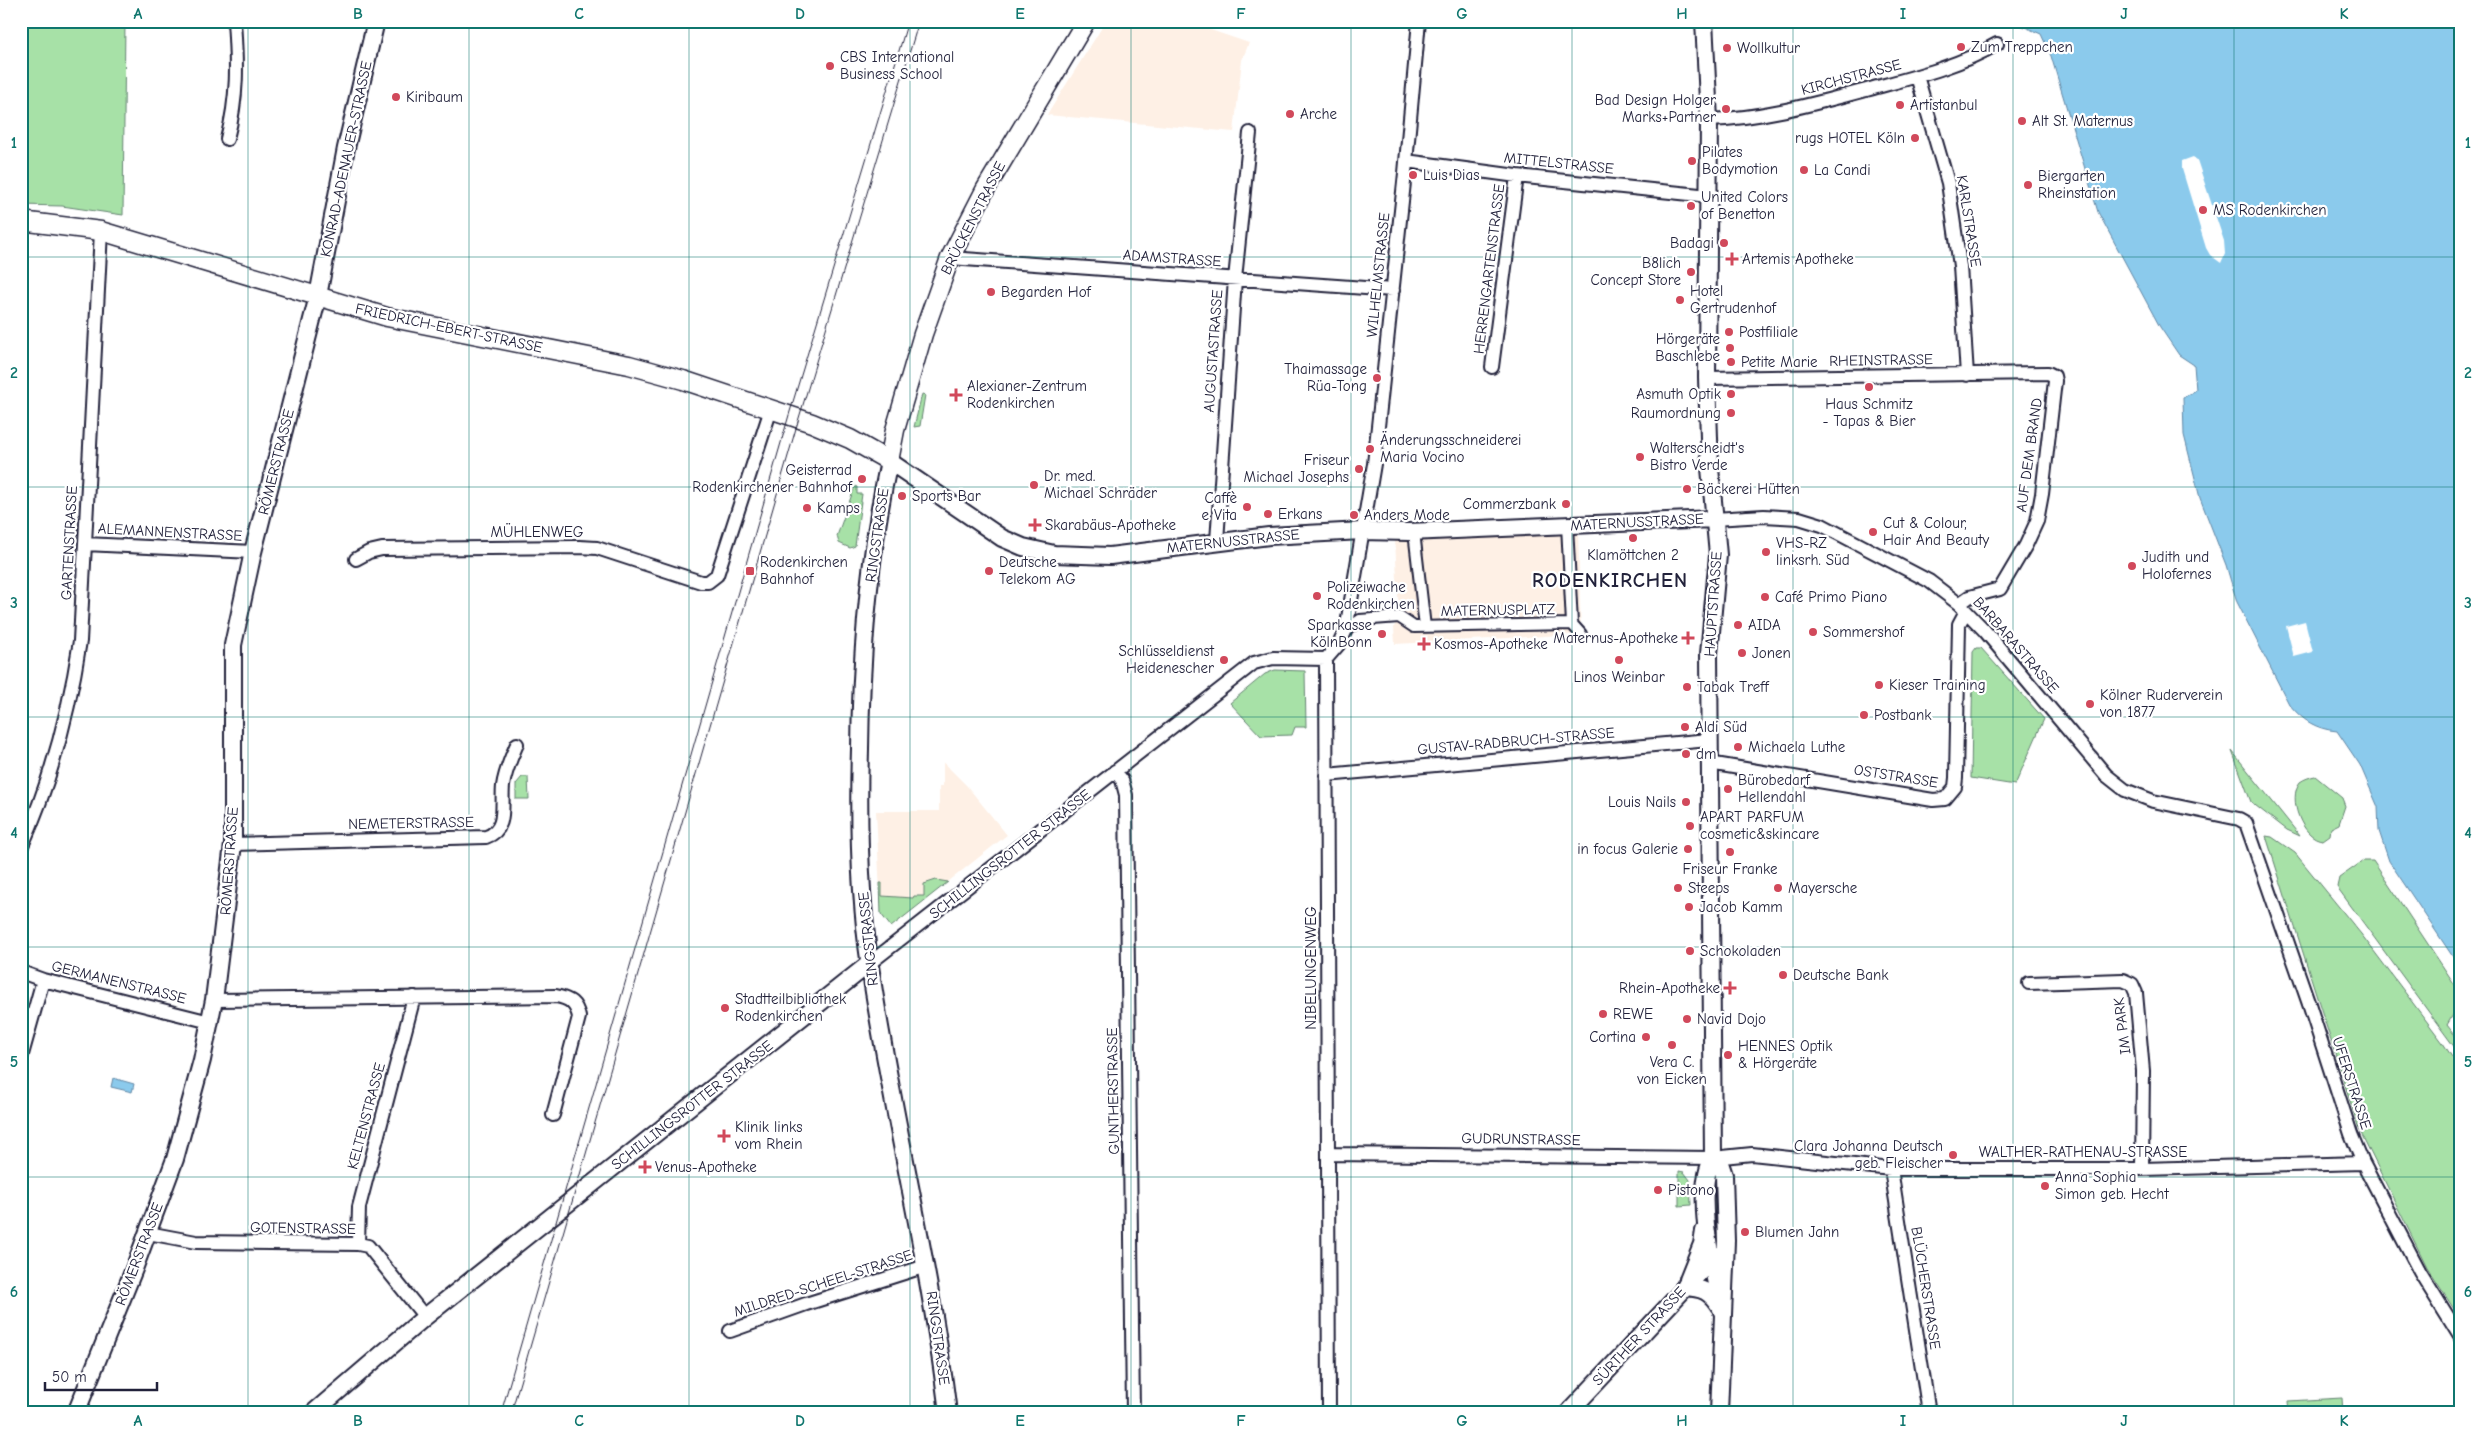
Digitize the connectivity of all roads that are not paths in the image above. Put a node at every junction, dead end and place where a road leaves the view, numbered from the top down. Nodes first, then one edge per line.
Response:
1 (234, 21) edge
2 (376, 21) edge
3 (1086, 21) edge
4 (1419, 21) edge
5 (1704, 21) edge
6 (1996, 44) dead end
7 (1917, 76) junction
8 (1709, 120) junction
9 (1250, 133) dead end
10 (228, 139) dead end
11 (1406, 161) junction
12 (1517, 176) junction
13 (1709, 196) junction
14 (21, 221) edge
15 (101, 231) junction
16 (950, 258) junction
17 (1235, 279) junction
18 (1393, 290) junction
19 (318, 296) junction
20 (1492, 367) dead end
21 (1967, 375) junction
22 (2054, 376) joint
23 (1707, 378) junction
24 (771, 409) junction
25 (789, 415) joint
26 (889, 461) junction
27 (1714, 519) junction
28 (1567, 525) junction
29 (1362, 531) junction
30 (1414, 532) junction
31 (1217, 541) junction
32 (85, 544) junction
33 (253, 552) junction
34 (356, 559) dead end
35 (1963, 608) junction
36 (1572, 624) junction
37 (1425, 627) junction
38 (1346, 630) junction
39 (1581, 634) dead end
40 (1326, 659) junction
41 (1709, 740) junction
42 (517, 744) dead end
43 (1709, 762) junction
44 (1115, 771) junction
45 (1326, 775) junction
46 (2246, 822) joint
47 (233, 844) junction
48 (21, 848) edge
49 (870, 964) junction
50 (21, 972) edge
51 (43, 980) junction
52 (2029, 983) dead end
53 (414, 997) junction
54 (214, 1000) junction
55 (210, 1022) junction
56 (21, 1058) edge
57 (553, 1115) dead end
58 (1329, 1154) junction
59 (1713, 1158) junction
60 (2363, 1163) junction
61 (1891, 1169) junction
62 (2142, 1169) junction
63 (1707, 1219) junction
64 (148, 1233) junction
65 (1726, 1241) junction
66 (358, 1244) junction
67 (1711, 1261) junction
68 (926, 1266) junction
69 (1684, 1287) junction
70 (1722, 1312) junction
71 (425, 1317) junction
72 (730, 1331) dead end
73 (2461, 1338) edge
74 (76, 1413) edge
75 (313, 1413) edge
76 (948, 1413) edge
77 (1133, 1413) edge
78 (1329, 1413) edge
79 (1568, 1413) edge
80 (1719, 1413) edge
81 (1929, 1413) edge

1 - 10 street
2 - 19 street, KONRAD-ADENAUER-STRASSE
3 - 16 main road, BRÜCKENSTRASSE
4 - 11 street, WILHELMSTRASSE
5 - 8 street, HAUPTSTRASSE
6 - 7 street, KIRCHSTRASSE
7 - 8 street, KIRCHSTRASSE
7 - 21 street, KARLSTRASSE
8 - 13 street, HAUPTSTRASSE
9 - 17 street, AUGUSTASTRASSE
11 - 12 street, MITTELSTRASSE
11 - 18 street, WILHELMSTRASSE
12 - 13 street, MITTELSTRASSE
12 - 20 street, HERRENGARTENSTRASSE
13 - 23 street, HAUPTSTRASSE
14 - 15 main road, FRIEDRICH-EBERT-STRASSE
15 - 19 main road, FRIEDRICH-EBERT-STRASSE
15 - 32 street, GARTENSTRASSE
16 - 17 street, ADAMSTRASSE
16 - 26 main road, BRÜCKENSTRASSE
17 - 18 street, ADAMSTRASSE
17 - 31 street, AUGUSTASTRASSE
18 - 29 street, WILHELMSTRASSE
19 - 24 main road, FRIEDRICH-EBERT-STRASSE
19 - 33 street, RÖMERSTRASSE
21 - 22 street, RHEINSTRASSE
21 - 23 street, RHEINSTRASSE
22 - 35 street, AUF DEM BRAND
23 - 27 street, HAUPTSTRASSE
24 - 25 main road, FRIEDRICH-EBERT-STRASSE
24 - 34 street, MÜHLENWEG
25 - 26 main road, MATERNUSSTRASSE
26 - 31 street, MATERNUSSTRASSE
26 - 49 street, RINGSTRASSE
27 - 28 street, MATERNUSSTRASSE
27 - 35 street, BARBARASTRASSE
27 - 41 street, HAUPTSTRASSE
28 - 30 street, MATERNUSSTRASSE
28 - 36 street, MATERNUSPLATZ
29 - 30 street, MATERNUSSTRASSE
29 - 31 street, MATERNUSSTRASSE
29 - 38 street
30 - 37 street, MATERNUSPLATZ
32 - 33 street, ALEMANNENSTRASSE
32 - 48 street, GARTENSTRASSE
33 - 47 street, RÖMERSTRASSE
35 - 43 street, OSTSTRASSE
35 - 46 street, BARBARASTRASSE
36 - 37 street, MATERNUSPLATZ
36 - 39 street, MATERNUSPLATZ
37 - 38 street, MATERNUSPLATZ
38 - 40 street
40 - 44 street, SCHILLINGSROTTER STRASSE
40 - 45 street, NIBELUNGENWEG
41 - 43 street, HAUPTSTRASSE
41 - 45 street, GUSTAV-RADBRUCH-STRASSE
42 - 47 street, NEMETERSTRASSE
43 - 59 street, HAUPTSTRASSE
44 - 49 street, SCHILLINGSROTTER STRASSE
44 - 77 street, GUNTHERSTRASSE
45 - 58 street, NIBELUNGENWEG
46 - 60 street, UFERSTRASSE
47 - 54 street, RÖMERSTRASSE
49 - 68 street, RINGSTRASSE
49 - 71 street, SCHILLINGSROTTER STRASSE
50 - 51 street, GERMANENSTRASSE
51 - 55 street, GERMANENSTRASSE
51 - 56 street
52 - 62 street, IM PARK
53 - 54 street
53 - 57 street
53 - 66 street, KELTENSTRASSE
54 - 55 street, RÖMERSTRASSE
55 - 64 street, RÖMERSTRASSE
58 - 59 street, GUDRUNSTRASSE
58 - 78 street, NIBELUNGENWEG
59 - 61 street, WALTHER-RATHENAU-STRASSE
59 - 63 street, HAUPTSTRASSE
59 - 65 street, HAUPTSTRASSE
60 - 62 street, WALTHER-RATHENAU-STRASSE
60 - 73 street, UFERSTRASSE
61 - 62 street, WALTHER-RATHENAU-STRASSE
61 - 81 street, BLÜCHERSTRASSE
63 - 67 street, HAUPTSTRASSE
63 - 69 street, HAUPTSTRASSE
64 - 66 street, GOTENSTRASSE
64 - 74 street, RÖMERSTRASSE
65 - 67 street
65 - 70 street, HAUPTSTRASSE
66 - 71 street, GOTENSTRASSE
67 - 69 street, SÜRTHER STRASSE
67 - 70 street, HAUPTSTRASSE
68 - 72 street, MILDRED-SCHEEL-STRASSE
68 - 76 street, RINGSTRASSE
69 - 70 street
69 - 79 street, SÜRTHER STRASSE
70 - 80 street
71 - 75 street, SCHILLINGSROTTER STRASSE

